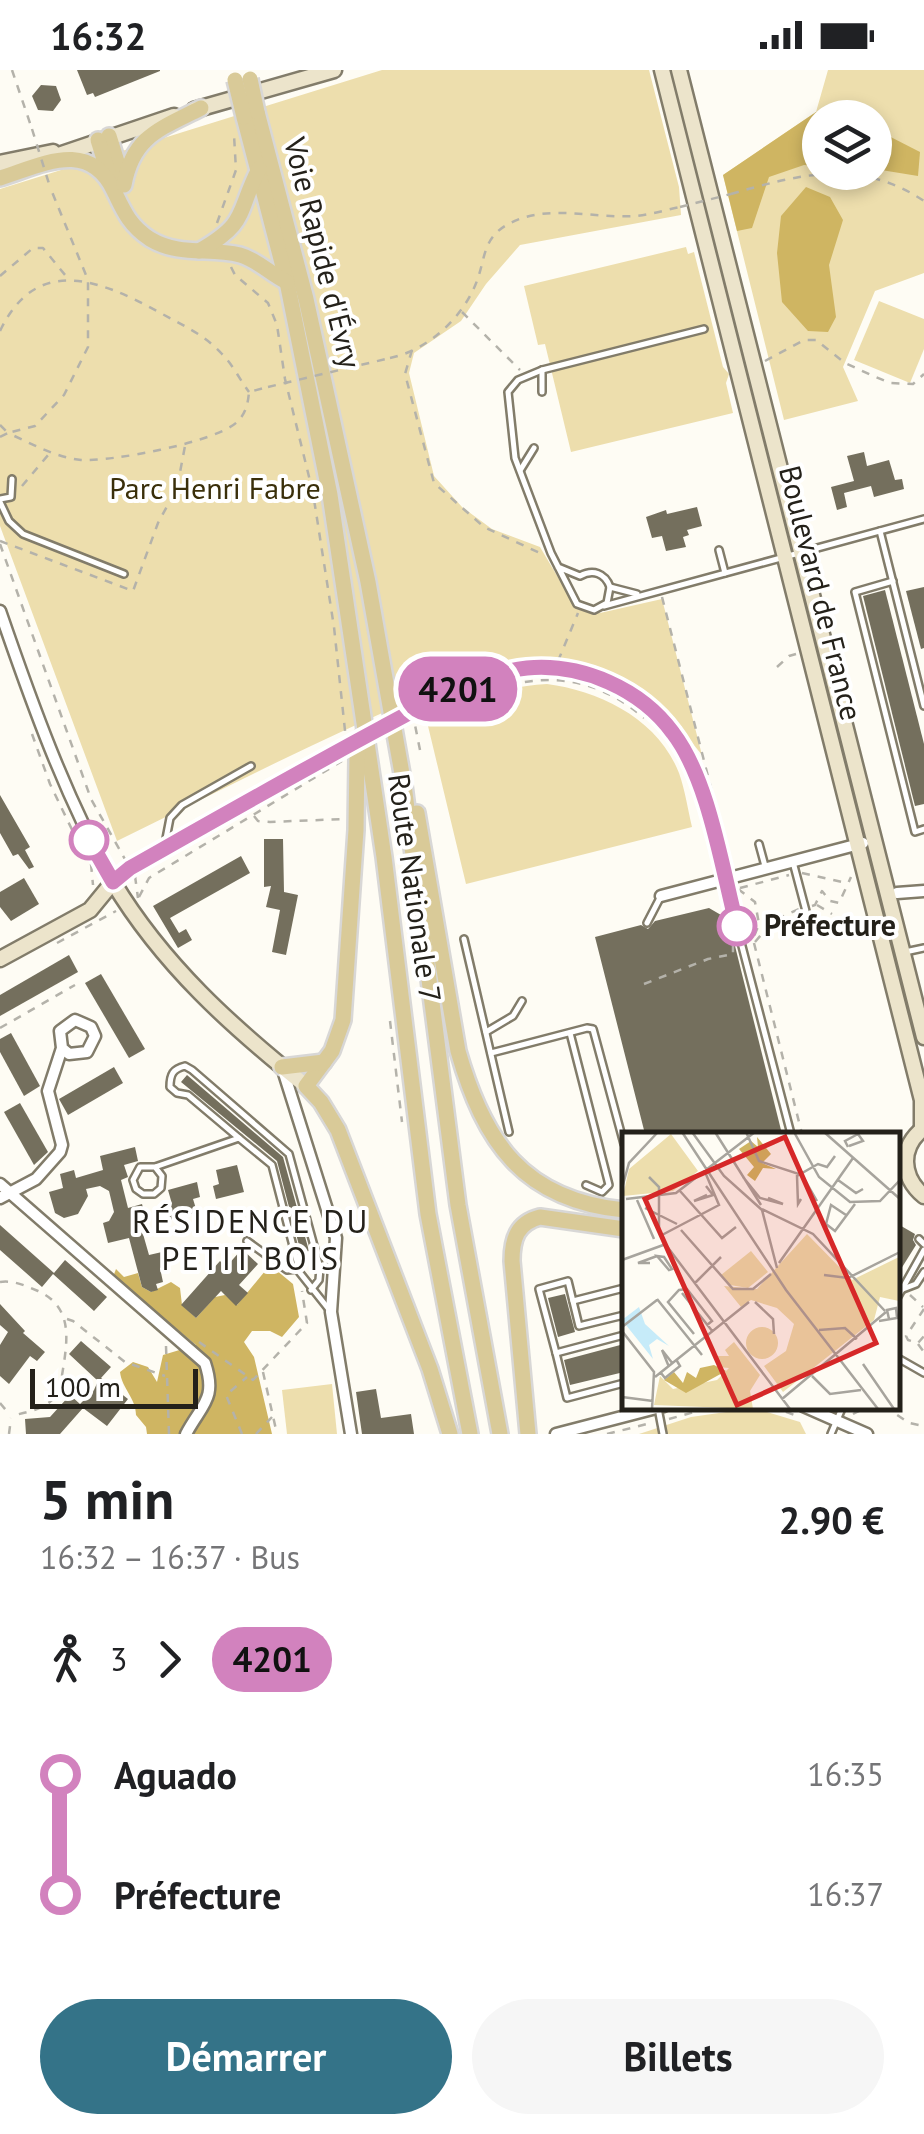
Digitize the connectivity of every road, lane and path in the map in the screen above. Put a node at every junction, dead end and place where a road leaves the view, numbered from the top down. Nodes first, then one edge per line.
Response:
1 (12, 70) edge
2 (334, 70) edge
3 (662, 70) edge
4 (679, 70) edge
5 (241, 75) edge
6 (201, 108) junction
7 (251, 115) junction
8 (104, 138) junction
9 (78, 146) junction
10 (0, 164) edge
11 (259, 169) junction
12 (0, 178) edge
13 (118, 186) junction
14 (924, 201) edge
15 (196, 253) junction
16 (0, 276) edge
17 (88, 280) junction
18 (70, 281) junction
19 (286, 282) junction
20 (461, 311) junction
21 (0, 329) edge
22 (704, 329) dead end
23 (412, 350) junction
24 (754, 364) junction
25 (542, 370) junction
26 (924, 374) edge
27 (526, 376) junction
28 (248, 392) junction
29 (542, 392) dead end
30 (0, 425) edge
31 (8, 433) junction
32 (0, 437) edge
33 (185, 444) junction
34 (513, 444) junction
35 (342, 450) joint
36 (50, 453) junction
37 (521, 469) junction
38 (12, 479) dead end
39 (11, 497) junction
40 (0, 500) edge
41 (924, 520) edge
42 (158, 523) dead end
43 (880, 531) junction
44 (0, 544) edge
45 (719, 550) dead end
46 (800, 552) junction
47 (783, 558) junction
48 (556, 564) junction
49 (725, 573) junction
50 (124, 574) dead end
51 (580, 576) junction
52 (893, 581) junction
53 (610, 587) junction
54 (660, 590) junction
55 (573, 592) junction
56 (640, 595) junction
57 (581, 606) junction
58 (603, 606) junction
59 (0, 611) edge
60 (796, 654) dead end
61 (777, 667) dead end
62 (556, 668) junction
63 (924, 706) edge
64 (413, 712) dead end
65 (647, 720) dead end
66 (364, 727) junction
67 (342, 749) dead end
68 (420, 750) dead end
69 (344, 760) dead end
70 (251, 766) dead end
71 (404, 786) junction
72 (252, 814) junction
73 (350, 820) dead end
74 (924, 829) edge
75 (873, 840) junction
76 (759, 844) dead end
77 (857, 845) junction
78 (164, 848) junction
79 (119, 850) junction
80 (100, 860) junction
81 (794, 862) junction
82 (130, 868) junction
83 (766, 869) junction
84 (729, 878) junction
85 (113, 882) junction
86 (728, 891) junction
87 (924, 891) edge
88 (897, 893) dead end
89 (661, 896) joint
90 (132, 902) junction
91 (832, 902) dead end
92 (815, 905) dead end
93 (828, 909) junction
94 (832, 914) dead end
95 (93, 916) junction
96 (646, 923) dead end
97 (812, 930) dead end
98 (464, 939) dead end
99 (732, 946) dead end
100 (46, 948) dead end
101 (924, 948) edge
102 (902, 953) junction
103 (0, 959) edge
104 (644, 984) dead end
105 (75, 985) dead end
106 (522, 1001) dead end
107 (0, 1028) edge
108 (486, 1032) junction
109 (570, 1032) junction
110 (924, 1037) edge
111 (62, 1048) dead end
112 (491, 1053) junction
113 (324, 1062) junction
114 (282, 1067) junction
115 (306, 1086) junction
116 (296, 1106) junction
117 (923, 1129) edge
118 (509, 1132) dead end
119 (789, 1132) edge
120 (801, 1132) edge
121 (622, 1136) edge
122 (240, 1138) junction
123 (901, 1158) edge
124 (155, 1167) junction
125 (0, 1184) edge
126 (586, 1185) dead end
127 (922, 1195) edge
128 (5, 1196) edge
129 (622, 1210) edge
130 (622, 1229) edge
131 (246, 1240) dead end
132 (922, 1244) edge
133 (299, 1271) junction
134 (924, 1272) edge
135 (0, 1282) edge
136 (900, 1286) edge
137 (622, 1289) edge
138 (311, 1290) junction
139 (573, 1302) junction
140 (924, 1308) edge
141 (331, 1312) junction
142 (622, 1316) edge
143 (65, 1319) junction
144 (168, 1334) junction
145 (622, 1336) edge
146 (899, 1336) edge
147 (924, 1336) edge
148 (907, 1338) junction
149 (918, 1343) junction
150 (183, 1346) junction
151 (902, 1349) dead end
152 (924, 1352) edge
153 (556, 1353) junction
154 (899, 1359) edge
155 (262, 1369) junction
156 (924, 1374) edge
157 (164, 1376) junction
158 (248, 1376) junction
159 (622, 1384) edge
160 (0, 1403) edge
161 (652, 1409) edge
162 (656, 1409) edge
163 (810, 1409) edge
164 (842, 1409) edge
165 (888, 1409) edge
166 (273, 1415) junction
167 (12, 1416) junction
168 (837, 1421) junction
169 (924, 1426) edge
170 (9, 1434) edge
171 (169, 1434) edge
172 (186, 1434) edge
173 (242, 1434) edge
174 (256, 1434) edge
175 (276, 1434) edge
176 (350, 1434) edge
177 (450, 1434) edge
178 (470, 1434) edge
179 (500, 1434) edge
180 (528, 1434) edge
181 (556, 1434) edge
182 (663, 1434) edge
183 (831, 1434) edge
184 (867, 1434) edge

1 - 17 path, bridge
2 - 6 main road
3 - 47 main road, Boulevard de France
4 - 24 main road, Boulevard de France
5 - 7 main road, Voie Rapide d'Évry, bridge
6 - 8 main road
6 - 13 main road
7 - 11 main road, Route Nationale 7
7 - 35 main road, Voie Rapide d'Évry
8 - 9 main road
8 - 13 main road
9 - 10 main road
9 - 12 main road
11 - 15 main road
11 - 19 main road, Route Nationale 7
12 - 13 main road
13 - 15 main road
14 - 20 path, bridge
15 - 19 main road
16 - 18 path
17 - 18 path
17 - 28 path
17 - 31 path
18 - 21 path
19 - 66 main road, Route Nationale 7
20 - 23 path
20 - 27 path
22 - 25 lane
23 - 28 path, bridge
23 - 48 path
24 - 26 path
24 - 46 main road, Boulevard de France
25 - 27 lane
25 - 29 lane
27 - 34 lane
28 - 33 path
30 - 31 path
31 - 32 path
31 - 36 path
33 - 36 path
33 - 42 path
34 - 37 lane
34 - 37 lane
35 - 71 main road, Route Nationale 7
36 - 39 path
37 - 48 lane
38 - 39 lane
39 - 40 lane
40 - 50 lane
41 - 43 lane
43 - 46 lane
43 - 52 lane
44 - 79 path
45 - 49 lane
46 - 47 lane
46 - 75 main road, Boulevard de France
47 - 49 lane
47 - 77 main road, Boulevard de France
48 - 51 lane
48 - 55 lane
49 - 54 lane
51 - 53 lane
51 - 55 lane
52 - 63 lane
52 - 74 lane
53 - 56 lane
53 - 58 lane
54 - 56 lane
54 - 84 path
55 - 57 lane
56 - 58 lane
57 - 58 lane
57 - 62 path
59 - 80 street
60 - 61 path
62 - 64 lane
62 - 84 lane
65 - 68 path
66 - 113 main road
66 - 178 main road, Route Nationale 7
67 - 78 lane
69 - 72 path
70 - 78 lane
71 - 129 main road
71 - 179 main road, Route Nationale 7
72 - 73 path
72 - 90 path
75 - 77 street
75 - 102 main road, Boulevard de France
76 - 83 lane
77 - 81 street
77 - 117 main road, Boulevard de France
78 - 82 lane
79 - 80 path
79 - 82 path
80 - 85 street
80 - 95 path
81 - 83 street
81 - 97 lane
82 - 85 lane
82 - 90 path
83 - 84 street
84 - 86 lane
84 - 89 street
85 - 90 main road
85 - 95 main road
86 - 119 lane
86 - 120 path
87 - 88 street
89 - 96 lane
90 - 95 path
90 - 114 main road
91 - 93 path
92 - 93 path
93 - 94 path
95 - 100 path
95 - 103 main road
98 - 108 lane
99 - 104 path
101 - 102 lane
102 - 110 main road, Boulevard de France
105 - 107 path
106 - 108 lane
108 - 112 lane
109 - 112 lane
109 - 121 lane
109 - 126 lane
111 - 128 street
112 - 118 lane
113 - 114 main road
113 - 115 main road
114 - 115 main road
114 - 116 street
115 - 116 street
115 - 177 main road
116 - 141 street
117 - 123 main road
122 - 124 lane
122 - 133 lane
122 - 138 lane
123 - 127 main road
124 - 124 lane
125 - 128 street
128 - 144 street
130 - 180 main road
131 - 133 lane
132 - 136 lane
133 - 138 lane
133 - 155 path
134 - 136 lane
135 - 143 path
136 - 140 path
137 - 139 lane
138 - 141 lane
139 - 142 lane
139 - 153 lane
140 - 148 path
141 - 176 street
143 - 157 path
143 - 167 path
144 - 150 street
144 - 157 path
145 - 153 lane
146 - 148 path
147 - 149 path
148 - 149 path
148 - 151 path
149 - 152 path
150 - 158 path
150 - 172 street
153 - 159 lane
154 - 156 lane
155 - 158 path
155 - 166 path
157 - 171 path
158 - 173 path
160 - 167 path
161 - 181 street
162 - 182 lane
163 - 168 street
164 - 168 lane
165 - 169 path
166 - 174 path
166 - 175 path
167 - 170 path
168 - 183 lane
168 - 184 street

